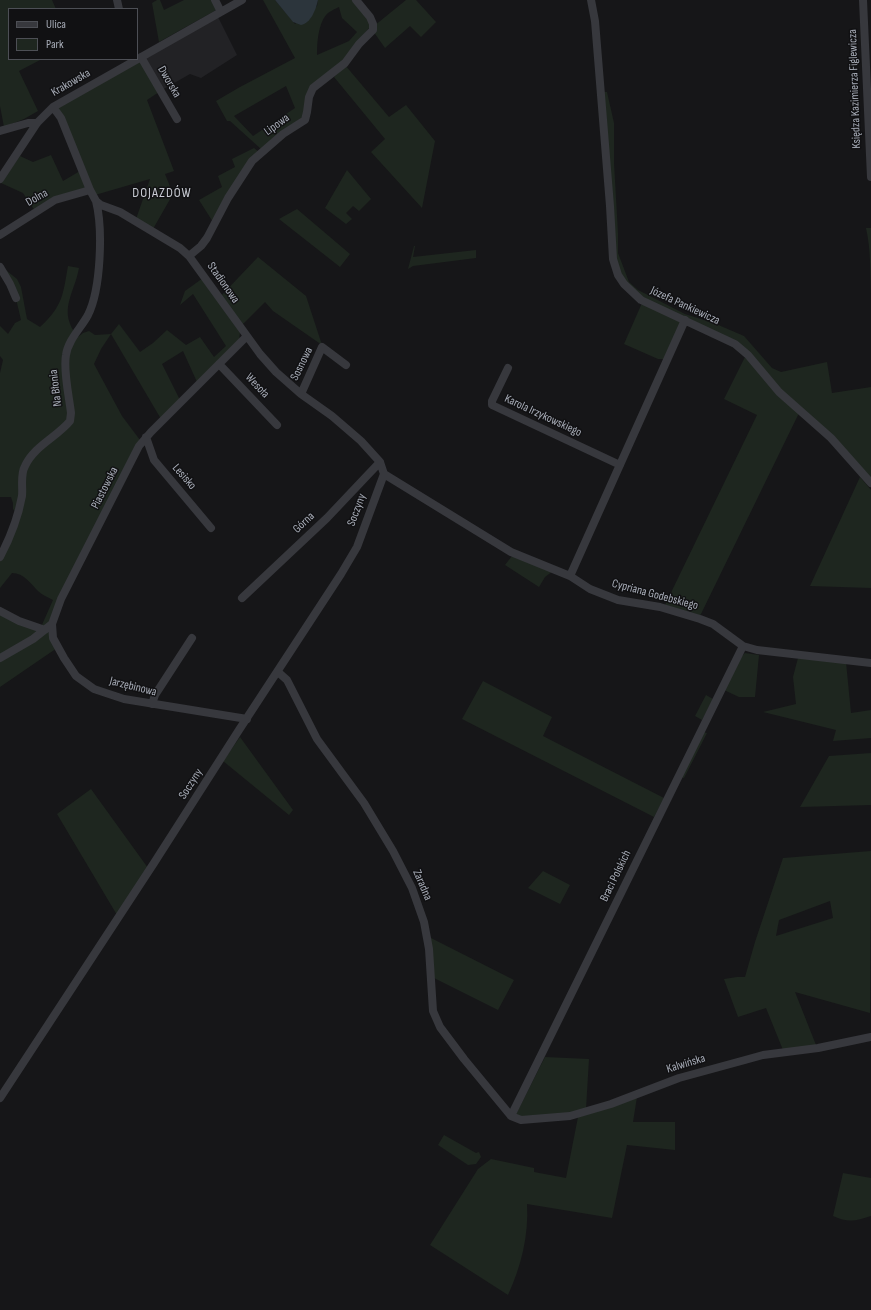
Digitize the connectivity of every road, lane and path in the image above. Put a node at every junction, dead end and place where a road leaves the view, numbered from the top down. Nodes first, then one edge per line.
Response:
1 (215, 0) edge
2 (242, 0) edge
3 (356, 0) edge
4 (592, 0) edge
5 (863, 0) edge
6 (221, 12) junction
7 (138, 57) edge
8 (133, 60) edge
9 (136, 60) edge
10 (53, 107) junction
11 (177, 119) dead end
12 (35, 126) junction
13 (0, 131) edge
14 (871, 177) edge
15 (0, 179) edge
16 (90, 190) junction
17 (96, 201) junction
18 (0, 235) edge
19 (189, 256) junction
20 (0, 267) edge
21 (16, 298) dead end
22 (684, 320) junction
23 (247, 336) junction
24 (219, 364) junction
25 (346, 365) dead end
26 (508, 368) dead end
27 (301, 394) junction
28 (277, 425) dead end
29 (146, 437) junction
30 (380, 462) junction
31 (620, 465) junction
32 (384, 474) junction
33 (871, 483) edge
34 (211, 528) dead end
35 (0, 557) edge
36 (570, 576) junction
37 (242, 598) dead end
38 (0, 611) edge
39 (52, 624) junction
40 (45, 630) junction
41 (192, 638) dead end
42 (743, 646) junction
43 (0, 658) edge
44 (871, 663) edge
45 (278, 672) junction
46 (152, 704) junction
47 (247, 719) junction
48 (871, 1037) edge
49 (0, 1098) edge
50 (511, 1116) junction

1 - 6 street
2 - 6 street, Krakowska
3 - 19 street, Lipowa
4 - 22 street, Józefa Pankiewicza
5 - 14 street, Księdza Kazimierza Figlewicza
6 - 7 street, Krakowska
8 - 10 street, Krakowska
9 - 11 street, Dworska
10 - 12 street, Krakowska
10 - 16 street
12 - 13 street
12 - 15 street, Krakowska
16 - 17 street
16 - 18 street, Dolna
17 - 19 street, Stadionowa
17 - 35 street, Na Błonia
19 - 23 street, Stadionowa
20 - 21 street
22 - 31 street
22 - 33 street, Józefa Pankiewicza
23 - 24 street, Piastowska
23 - 27 street, Stadionowa
24 - 28 street, Wesoła
24 - 29 street, Piastowska
25 - 27 street, Sosnowa
26 - 31 street, Karola Irzykowskiego
27 - 30 street, Stadionowa
29 - 34 street, Lesisko
29 - 39 street, Piastowska
30 - 32 street, Stadionowa
30 - 37 street, Górna
31 - 36 street
32 - 36 street, Cypriana Godebskiego
32 - 45 street, Soczyny
36 - 42 street, Cypriana Godebskiego
38 - 40 street
39 - 40 street, Piastowska
39 - 46 street, Jarzębinowa
40 - 43 street, Piastowska
41 - 46 street
42 - 44 street, Cypriana Godebskiego
42 - 50 street, Braci Polskich
45 - 47 street, Soczyny
45 - 50 street, Zaradna
46 - 47 street, Jarzębinowa
47 - 49 street, Soczyny
48 - 50 street, Kalwińska

